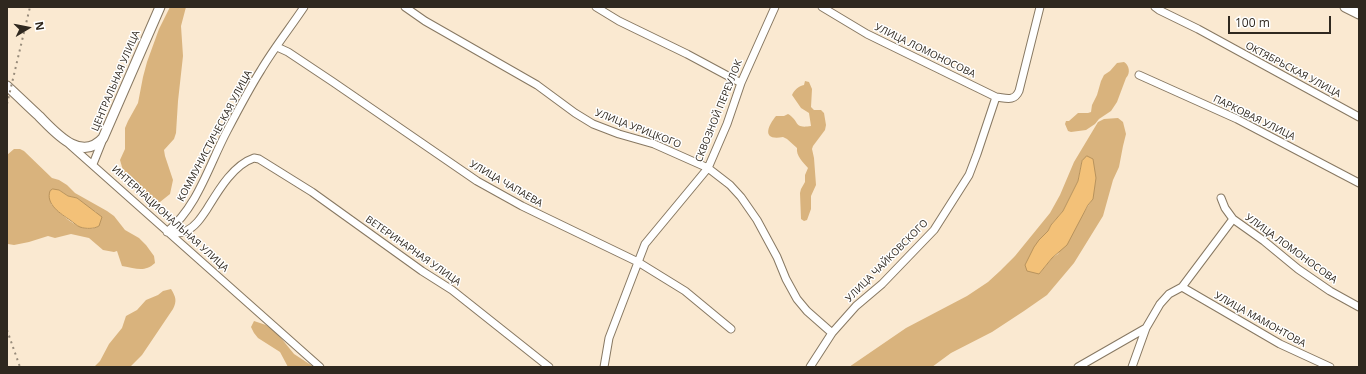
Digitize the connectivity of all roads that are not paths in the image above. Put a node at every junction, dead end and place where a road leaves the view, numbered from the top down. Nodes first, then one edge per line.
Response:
1 (160, 7) edge
2 (304, 7) edge
3 (405, 7) edge
4 (596, 7) edge
5 (775, 7) edge
6 (822, 7) edge
7 (1155, 7) edge
8 (1345, 7) edge
9 (1038, 8) edge
10 (1359, 14) edge
11 (277, 47) junction
12 (1138, 75) dead end
13 (741, 83) junction
14 (7, 86) edge
15 (996, 97) junction
16 (1359, 116) edge
17 (103, 138) junction
18 (64, 140) junction
19 (93, 164) junction
20 (708, 168) junction
21 (1359, 183) edge
22 (1221, 198) dead end
23 (1233, 219) junction
24 (167, 232) junction
25 (638, 262) junction
26 (1182, 287) junction
27 (1359, 307) edge
28 (1146, 328) junction
29 (731, 329) dead end
30 (832, 333) junction
31 (320, 367) edge
32 (549, 367) edge
33 (604, 367) edge
34 (810, 367) edge
35 (1078, 367) edge
36 (1132, 367) edge
37 (1330, 367) edge

1 - 17 street, ЦЕНТРАЛЬНАЯ УЛИЦА
2 - 11 street, КОММУНИСТИЧЕСКАЯ УЛИЦА
3 - 20 street, УЛИЦА УРИЦКОГО
4 - 13 street
5 - 13 street, СКВОЗНОЙ ПЕРЕУЛОК
6 - 15 street, УЛИЦА ЛОМОНОСОВА
7 - 16 street, ОКТЯБРЬСКАЯ УЛИЦА
8 - 10 street
9 - 15 street, УЛИЦА ЛОМОНОСОВА
11 - 24 street, КОММУНИСТИЧЕСКАЯ УЛИЦА
11 - 25 street, УЛИЦА ЧАПАЕВА
12 - 21 street, ПАРКОВАЯ УЛИЦА
13 - 20 street, СКВОЗНОЙ ПЕРЕУЛОК
14 - 18 street, ИНТЕРНАЦИОНАЛЬНАЯ УЛИЦА
15 - 30 street, УЛИЦА ЧАЙКОВСКОГО
17 - 18 street
17 - 19 street, ЦЕНТРАЛЬНАЯ УЛИЦА
18 - 19 street, ИНТЕРНАЦИОНАЛЬНАЯ УЛИЦА
19 - 24 street, ИНТЕРНАЦИОНАЛЬНАЯ УЛИЦА
20 - 25 street, СКВОЗНОЙ ПЕРЕУЛОК
20 - 30 street, УЛИЦА УРИЦКОГО
22 - 23 street, УЛИЦА ЛОМОНОСОВА
23 - 26 street
23 - 27 street, УЛИЦА ЛОМОНОСОВА
24 - 31 street, ИНТЕРНАЦИОНАЛЬНАЯ УЛИЦА
24 - 32 street, ВЕТЕРИНАРНАЯ УЛИЦА
25 - 29 street, УЛИЦА ЧАПАЕВА
25 - 33 street, СКВОЗНОЙ ПЕРЕУЛОК
26 - 28 street
26 - 37 street, УЛИЦА МАМОНТОВА
28 - 35 street
28 - 36 street
30 - 34 street, УЛИЦА ЧАЙКОВСКОГО

